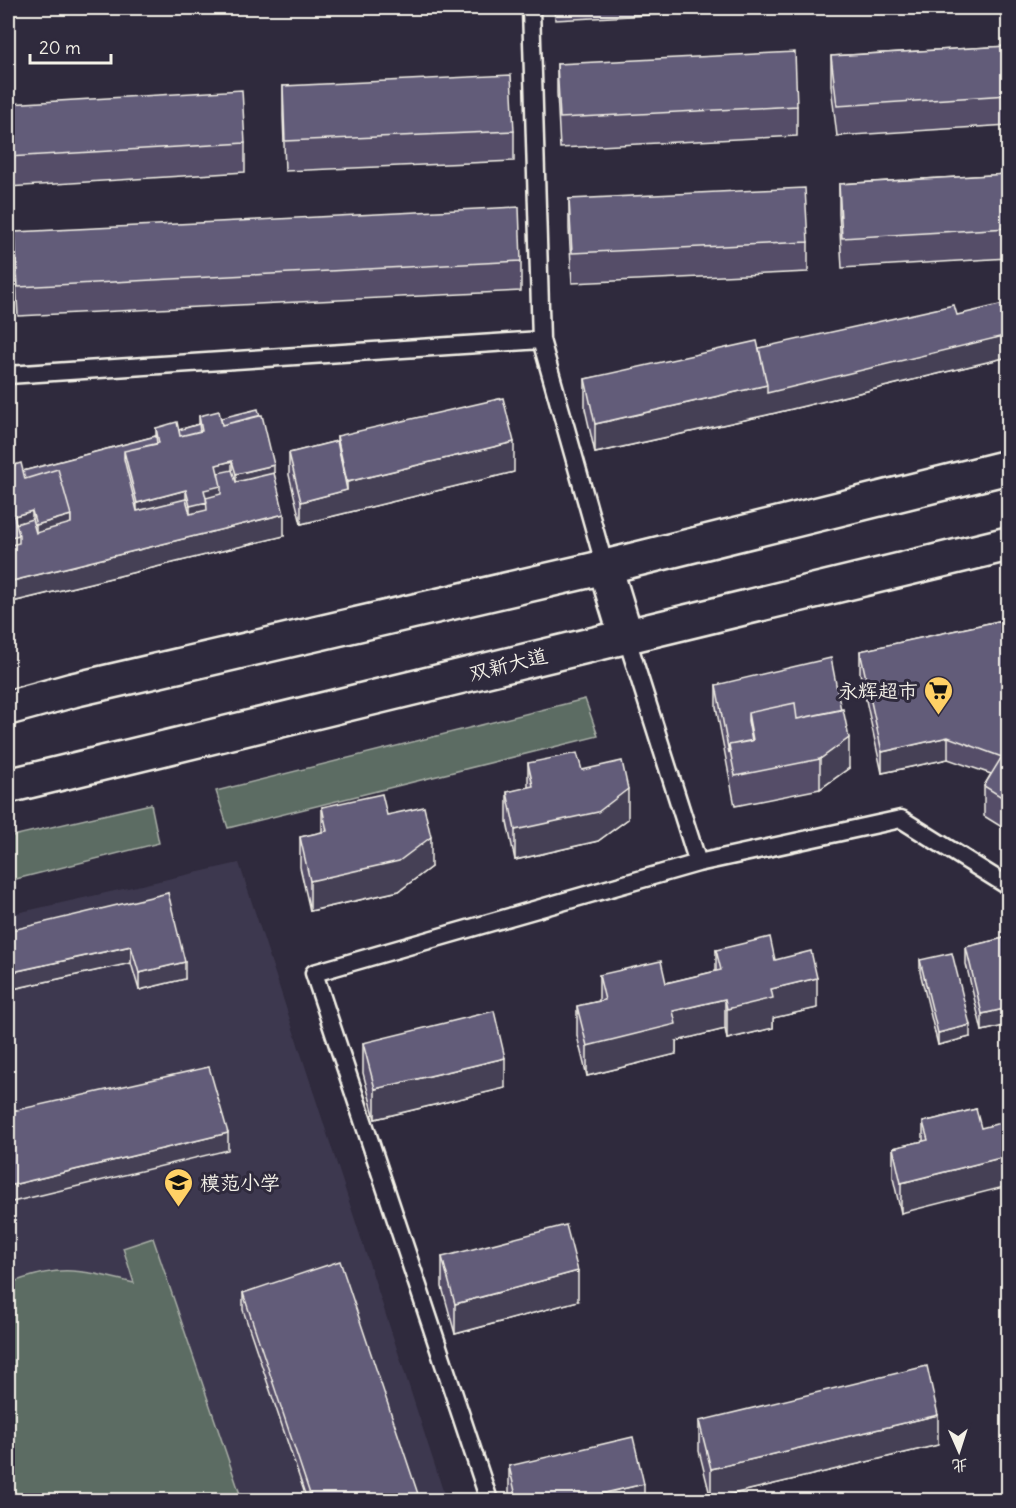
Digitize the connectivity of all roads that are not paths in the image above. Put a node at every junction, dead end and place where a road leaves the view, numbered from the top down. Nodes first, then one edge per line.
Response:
1 (531, 8) edge
2 (541, 340) junction
3 (8, 375) edge
4 (1008, 467) edge
5 (1008, 544) edge
6 (605, 567) junction
7 (626, 636) junction
8 (8, 708) edge
9 (8, 786) edge
10 (698, 863) junction
11 (1008, 886) edge
12 (489, 1500) edge

1 - 2 lane
2 - 3 lane
2 - 6 lane
4 - 6 main road
5 - 7 main road, 双新大道
6 - 7 main road
6 - 8 main road
7 - 9 main road, 双新大道
7 - 10 lane
10 - 11 lane
10 - 12 lane

